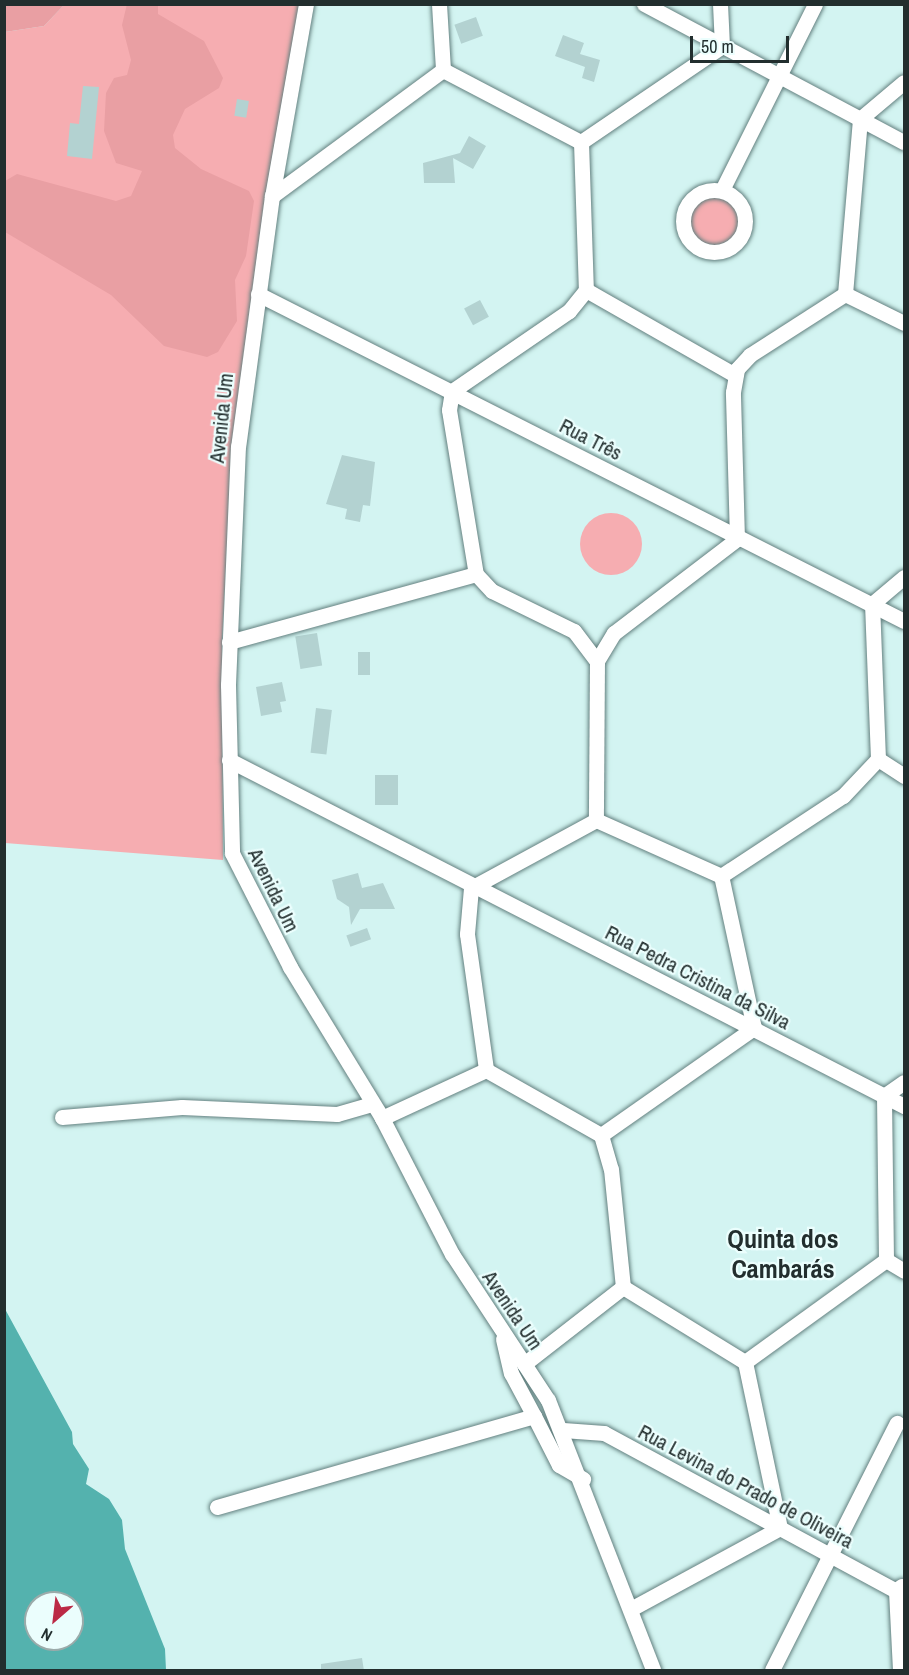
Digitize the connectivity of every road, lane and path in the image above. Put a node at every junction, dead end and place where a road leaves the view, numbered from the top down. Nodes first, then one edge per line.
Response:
1 (306, 4) edge
2 (439, 4) edge
3 (644, 4) edge
4 (720, 4) edge
5 (815, 4) edge
6 (722, 46) junction
7 (443, 69) junction
8 (779, 77) junction
9 (904, 82) edge
10 (860, 119) junction
11 (581, 142) junction
12 (904, 142) edge
13 (722, 190) junction
14 (272, 196) junction
15 (586, 290) junction
16 (258, 294) junction
17 (845, 294) junction
18 (904, 323) edge
19 (735, 375) junction
20 (452, 391) junction
21 (738, 539) junction
22 (476, 574) junction
23 (904, 577) edge
24 (872, 604) junction
25 (904, 621) edge
26 (614, 633) junction
27 (580, 636) junction
28 (230, 642) junction
29 (597, 661) junction
30 (878, 759) junction
31 (229, 760) junction
32 (904, 776) edge
33 (596, 820) junction
34 (721, 876) junction
35 (471, 888) junction
36 (754, 1028) junction
37 (486, 1070) junction
38 (904, 1082) edge
39 (884, 1096) junction
40 (373, 1104) junction
41 (904, 1106) edge
42 (62, 1117) dead end
43 (382, 1118) junction
44 (601, 1135) junction
45 (886, 1260) junction
46 (904, 1271) edge
47 (623, 1287) junction
48 (502, 1333) junction
49 (745, 1362) junction
50 (524, 1364) junction
51 (534, 1416) junction
52 (897, 1423) dead end
53 (563, 1430) junction
54 (583, 1479) junction
55 (217, 1507) dead end
56 (780, 1528) junction
57 (830, 1555) junction
58 (902, 1590) edge
59 (631, 1609) junction
60 (653, 1671) edge
61 (772, 1671) edge
62 (900, 1671) edge

1 - 14 street, Avenida Um
2 - 7 street
3 - 6 street
4 - 6 street
5 - 8 street
6 - 8 street
6 - 11 street
7 - 11 street
7 - 14 street
8 - 10 street
8 - 13 street
9 - 10 street
10 - 12 street
10 - 17 street
11 - 15 street
13 - 13 street
14 - 16 street, Avenida Um
15 - 19 street
15 - 20 street
16 - 20 street, Rua Três
16 - 28 street, Avenida Um
17 - 18 street
17 - 19 street
19 - 21 street
20 - 21 street, Rua Três
20 - 22 street
21 - 24 street, Rua Três
21 - 26 street
22 - 27 street
22 - 28 street
23 - 24 street
24 - 25 street, Rua Três
24 - 30 street
26 - 27 street
26 - 29 street
27 - 29 street
28 - 31 street, Avenida Um
29 - 33 street
30 - 32 street
30 - 34 street
31 - 35 street, Rua Pedra Cristina da Silva
31 - 40 street, Avenida Um
33 - 34 street
33 - 35 street
34 - 36 street
35 - 36 street, Rua Pedra Cristina da Silva
35 - 37 street
36 - 39 street, Rua Pedra Cristina da Silva
36 - 44 street
37 - 43 street
37 - 44 street
38 - 39 street
39 - 41 street, Rua Pedra Cristina da Silva
39 - 45 street
40 - 42 street
40 - 43 street, Avenida Um
43 - 48 street, Avenida Um
44 - 47 street
45 - 46 street
45 - 49 street
47 - 49 street
47 - 50 street
48 - 50 street, Avenida Um
48 - 51 street
49 - 56 street
50 - 53 street, Avenida Um
51 - 54 street
51 - 55 street
52 - 57 street
53 - 54 street, Avenida Um
53 - 56 street, Rua Levina do Prado de Oliveira
54 - 59 street, Avenida Um
56 - 57 street, Rua Levina do Prado de Oliveira
56 - 59 street
57 - 58 street, Rua Levina do Prado de Oliveira
57 - 61 street
58 - 62 street
59 - 60 street, Avenida Um

